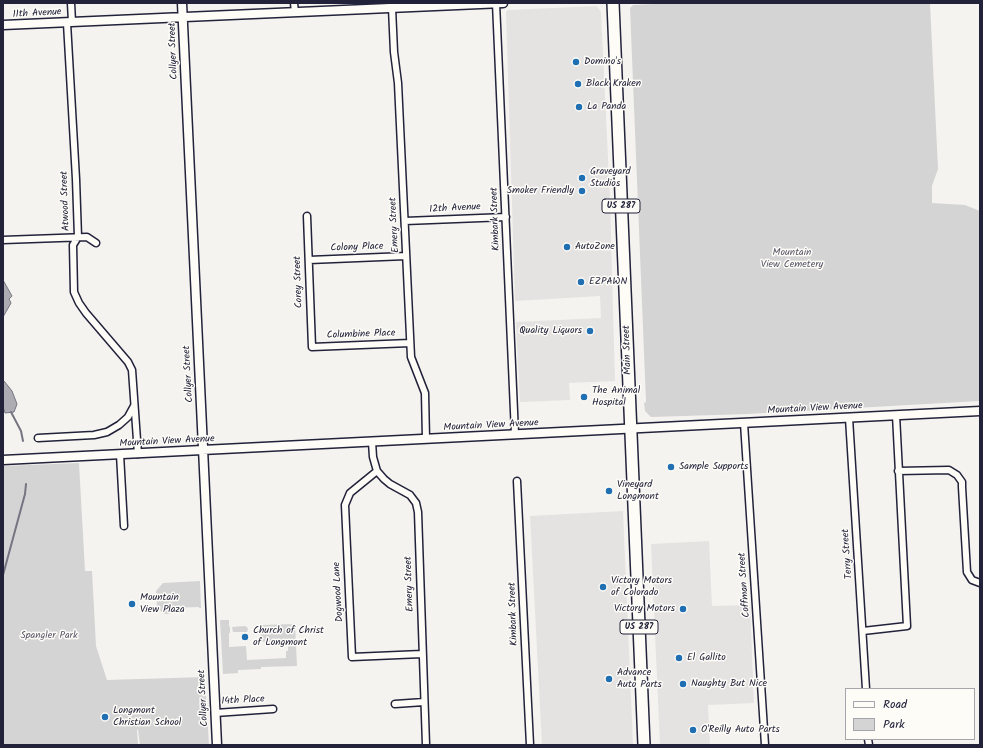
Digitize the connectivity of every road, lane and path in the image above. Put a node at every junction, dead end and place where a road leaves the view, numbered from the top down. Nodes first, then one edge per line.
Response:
1 (71, 3) edge
2 (182, 3) edge
3 (294, 3) edge
4 (496, 3) edge
5 (503, 3) edge
6 (613, 3) edge
7 (396, 6) edge
8 (295, 12) junction
9 (183, 17) junction
10 (70, 22) junction
11 (3, 26) edge
12 (307, 216) dead end
13 (506, 217) junction
14 (405, 222) junction
15 (78, 237) junction
16 (3, 240) edge
17 (96, 243) dead end
18 (406, 256) junction
19 (308, 260) junction
20 (410, 343) junction
21 (312, 346) joint
22 (134, 406) junction
23 (980, 411) edge
24 (896, 415) junction
25 (849, 418) junction
26 (744, 423) junction
27 (631, 429) junction
28 (515, 434) junction
29 (38, 438) dead end
30 (426, 439) junction
31 (372, 442) junction
32 (203, 450) junction
33 (120, 454) junction
34 (138, 454) junction
35 (3, 460) edge
36 (378, 471) junction
37 (898, 471) junction
38 (518, 481) dead end
39 (124, 526) dead end
40 (980, 583) edge
41 (863, 631) junction
42 (422, 654) junction
43 (866, 688) edge
44 (424, 702) junction
45 (395, 704) dead end
46 (273, 709) dead end
47 (215, 712) junction
48 (216, 745) edge
49 (426, 745) edge
50 (530, 745) edge
51 (644, 745) edge
52 (765, 745) edge

1 - 10 street, Atwood Street
2 - 9 street, Collyer Street
3 - 8 street
4 - 5 street, 11th Avenue
4 - 7 street, 11th Avenue
4 - 13 street, Kimbark Street
6 - 27 highway, Main Street / US 287
7 - 8 street, 11th Avenue
7 - 14 street, Emery Street
8 - 9 street, 11th Avenue
9 - 10 street, 11th Avenue
9 - 32 street, Collyer Street
10 - 11 street, 11th Avenue
10 - 15 street, Atwood Street
12 - 19 street, Corey Street
13 - 14 street, 12th Avenue
13 - 28 street, Kimbark Street
14 - 18 street, Emery Street
15 - 16 street
15 - 17 street
15 - 22 street, Atwood Street
18 - 19 street, Colony Place
18 - 20 street, Emery Street
19 - 21 street, Corey Street
20 - 21 street, Columbine Place
20 - 30 street, Emery Street
22 - 29 street
22 - 34 street, Atwood Street
23 - 24 street, Mountain View Avenue
24 - 25 street, Mountain View Avenue
24 - 37 street
25 - 26 street, Mountain View Avenue
25 - 41 street, Terry Street
26 - 27 street, Mountain View Avenue
26 - 52 street, Coffman Street
27 - 28 street, Mountain View Avenue
27 - 51 highway, Main Street / US 287
28 - 30 street, Mountain View Avenue
30 - 31 street, Mountain View Avenue
31 - 32 street, Mountain View Avenue
31 - 36 street, Emery Street
32 - 34 street, Mountain View Avenue
32 - 47 street, Collyer Street
33 - 34 street, Mountain View Avenue
33 - 35 street, Mountain View Avenue
33 - 39 street
36 - 42 street, Emery Street
36 - 42 street, Dogwood Lane
37 - 40 street
37 - 41 street
38 - 50 street, Kimbark Street
41 - 43 street, Terry Street
42 - 44 street, Emery Street
44 - 45 street
44 - 49 street, Emery Street
46 - 47 street, 14th Place
47 - 48 street, Collyer Street

